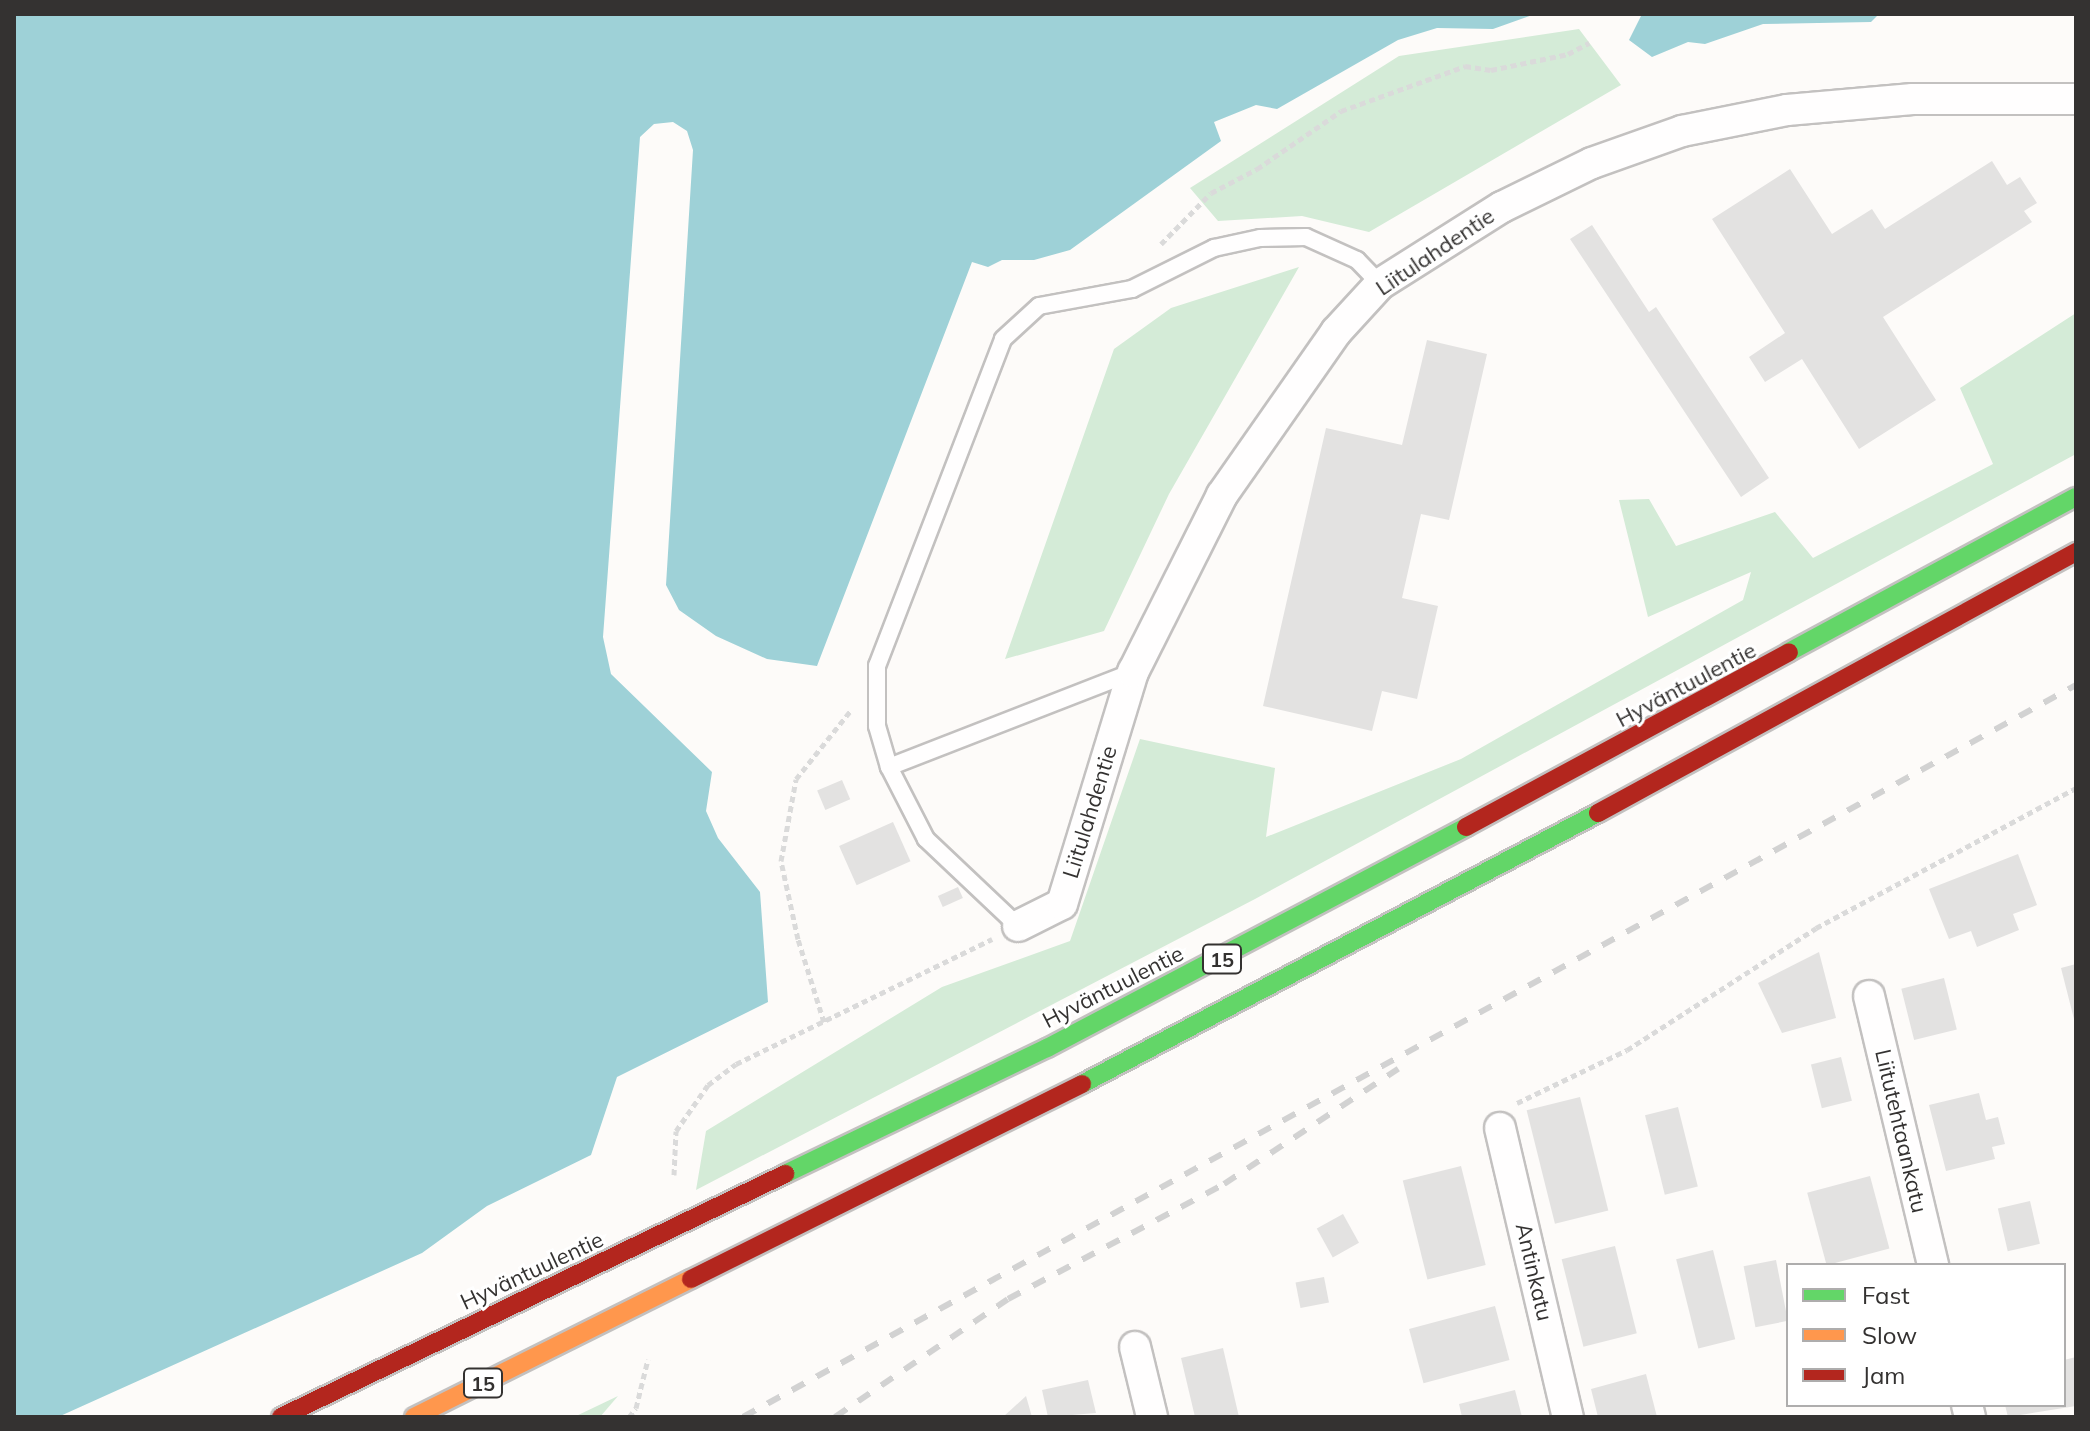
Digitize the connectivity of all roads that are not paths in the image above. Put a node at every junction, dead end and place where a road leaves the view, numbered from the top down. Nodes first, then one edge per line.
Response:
1 (2076, 99) edge
2 (1380, 284) junction
3 (2076, 497) edge
4 (2076, 552) edge
5 (1133, 672) junction
6 (889, 767) junction
7 (1018, 926) joint
8 (1869, 996) dead end
9 (1500, 1128) road end
10 (1933, 1263) edge
11 (1135, 1347) dead end
12 (552, 1348) junction
13 (476, 1407) dead end
14 (281, 1417) edge
15 (414, 1417) edge
16 (1152, 1417) edge
17 (1568, 1417) edge

1 - 2 street, Liitulahdentie
2 - 5 street, Liitulahdentie
2 - 6 lane
3 - 14 highway, Hyväntuulentie / 15
4 - 12 highway, 15
5 - 6 lane
5 - 7 street, Liitulahdentie
6 - 7 lane
8 - 10 street, Liitutehtaankatu
9 - 17 street, Antinkatu
11 - 16 street
12 - 13 highway
12 - 15 highway, 15

